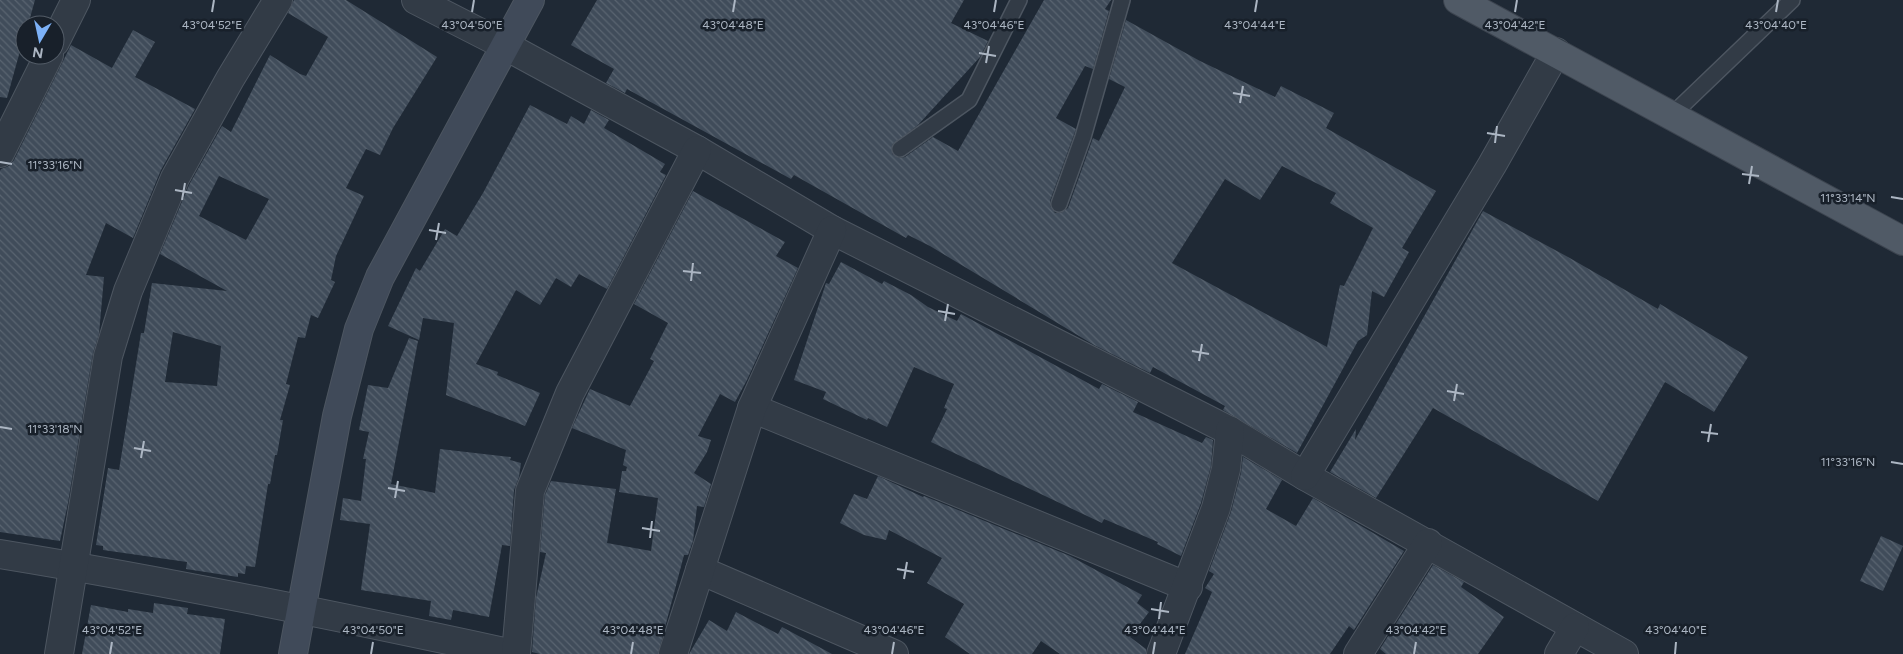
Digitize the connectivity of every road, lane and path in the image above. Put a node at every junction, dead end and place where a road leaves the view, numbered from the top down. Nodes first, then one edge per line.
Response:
1 (76, 0) edge
2 (278, 0) edge
3 (416, 0) edge
4 (530, 0) edge
5 (1019, 0) edge
6 (1122, 0) edge
7 (1458, 0) edge
8 (1792, 0) edge
9 (65, 22) edge
10 (506, 46) junction
11 (1556, 52) junction
12 (44, 65) edge
13 (1672, 115) junction
14 (900, 148) dead end
15 (697, 150) junction
16 (0, 153) edge
17 (1059, 204) dead end
18 (832, 230) junction
19 (1903, 241) edge
20 (752, 408) junction
21 (1230, 431) junction
22 (1305, 476) junction
23 (1428, 544) junction
24 (0, 554) edge
25 (73, 566) junction
26 (700, 570) junction
27 (1188, 587) junction
28 (301, 609) junction
29 (1574, 627) junction
30 (59, 654) edge
31 (293, 654) edge
32 (515, 654) edge
33 (673, 654) edge
34 (894, 654) edge
35 (1161, 654) edge
36 (1358, 654) edge
37 (1559, 654) edge
38 (1624, 654) edge

1 - 9 street
2 - 25 street
3 - 10 street
4 - 10 street
5 - 14 lane
6 - 17 lane
7 - 11 main road
8 - 13 lane
10 - 15 street
10 - 28 street
11 - 13 main road
11 - 22 street
12 - 16 street
13 - 19 main road
15 - 18 street
15 - 32 street
18 - 20 street
18 - 21 street
20 - 26 street
20 - 27 street
21 - 22 street
21 - 27 street
22 - 23 street
23 - 29 street
23 - 36 street
24 - 25 street
25 - 28 street
25 - 30 street
26 - 33 street
26 - 34 street
27 - 35 street
28 - 31 street
28 - 32 street
29 - 37 street
29 - 38 street

